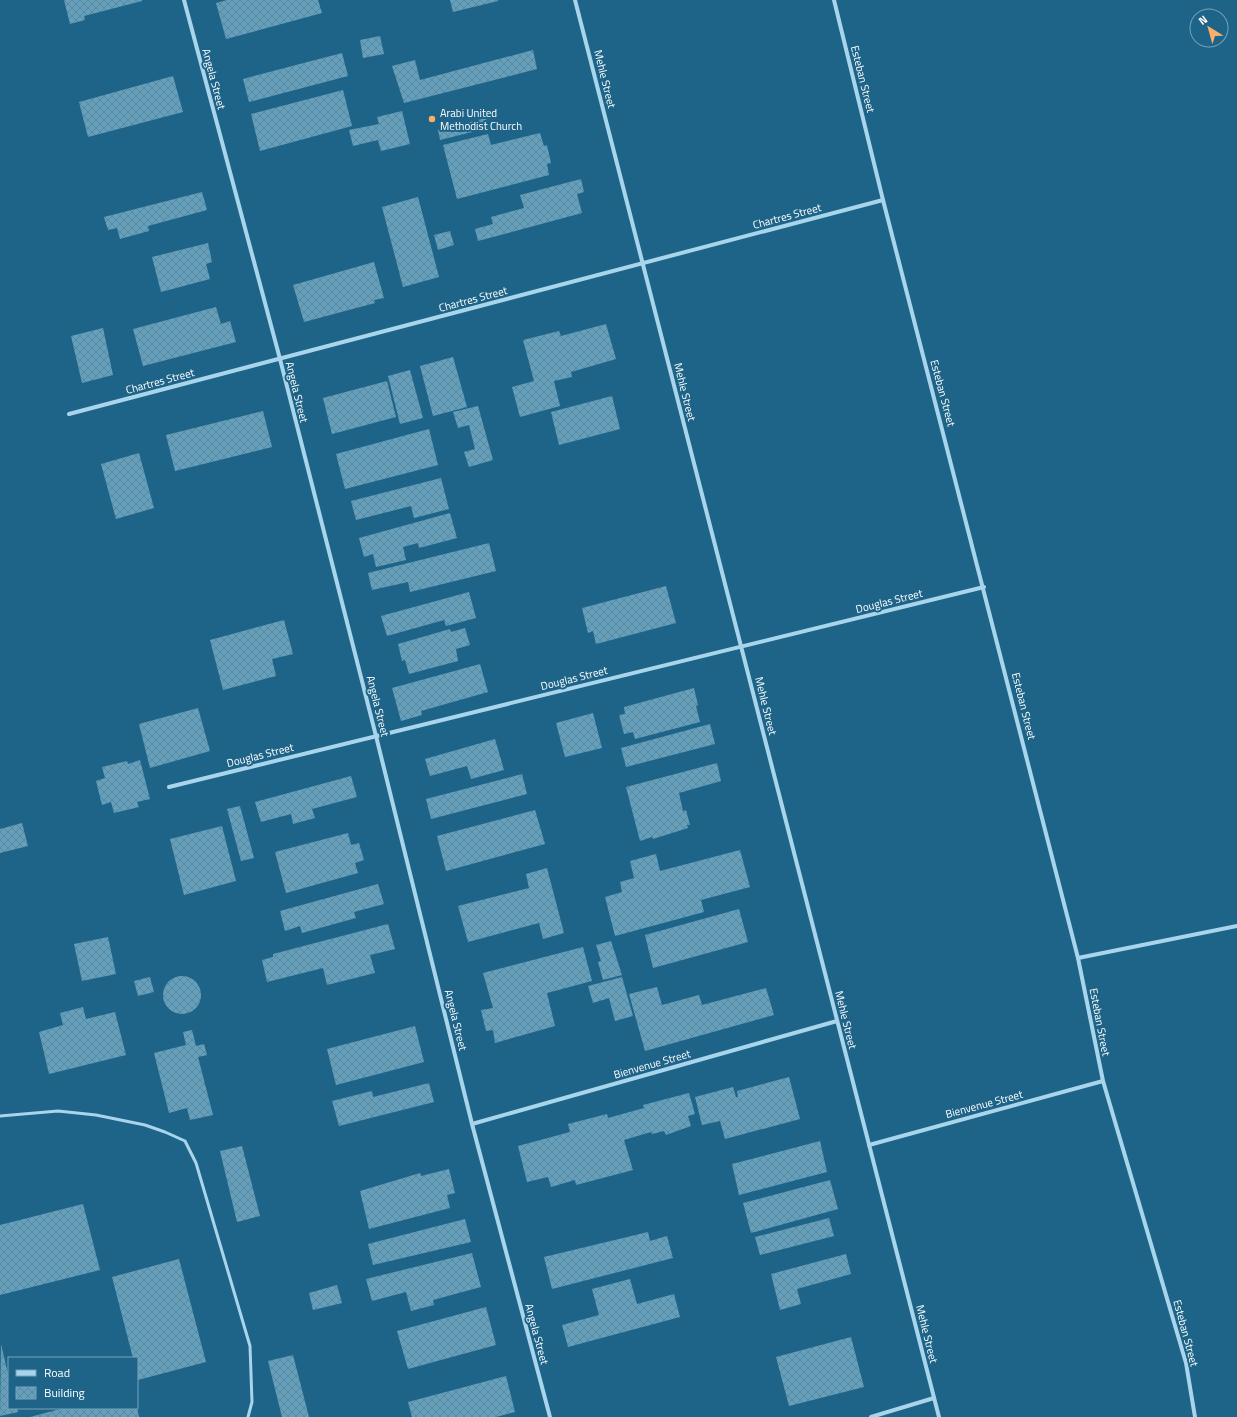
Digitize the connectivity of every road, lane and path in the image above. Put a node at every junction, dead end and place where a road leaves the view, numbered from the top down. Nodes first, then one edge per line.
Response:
1 (184, 0) edge
2 (575, 0) edge
3 (834, 0) edge
4 (883, 200) junction
5 (643, 263) junction
6 (280, 359) junction
7 (69, 414) dead end
8 (984, 587) junction
9 (741, 646) junction
10 (376, 736) junction
11 (169, 787) dead end
12 (1237, 926) edge
13 (1078, 958) junction
14 (837, 1021) junction
15 (1103, 1081) junction
16 (0, 1116) edge
17 (472, 1124) junction
18 (869, 1145) junction
19 (934, 1398) junction
20 (248, 1417) edge
21 (550, 1417) edge
22 (871, 1417) edge
23 (938, 1417) edge
24 (1196, 1417) edge

1 - 6 street, Angela Street
2 - 5 street, Mehle Street
3 - 4 street, Esteban Street
4 - 5 street, Chartres Street
4 - 8 street, Esteban Street
5 - 6 street, Chartres Street
5 - 9 street, Mehle Street
6 - 7 street, Chartres Street
6 - 10 street, Angela Street
8 - 9 street, Douglas Street
8 - 13 street, Esteban Street
9 - 10 street, Douglas Street
9 - 14 street, Mehle Street
10 - 11 street, Douglas Street
10 - 17 street, Angela Street
12 - 13 street
13 - 15 street, Esteban Street
14 - 17 street, Bienvenue Street
14 - 18 street, Mehle Street
15 - 18 street, Bienvenue Street
15 - 24 street, Esteban Street
16 - 20 lane
17 - 21 street, Angela Street
18 - 19 street, Mehle Street
19 - 22 street
19 - 23 street, Mehle Street

